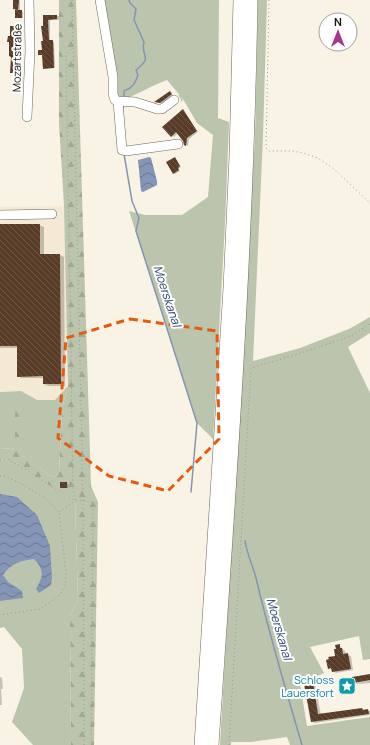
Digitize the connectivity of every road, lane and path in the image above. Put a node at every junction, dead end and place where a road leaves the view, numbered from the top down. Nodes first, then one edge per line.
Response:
1 (29, 0) edge
2 (72, 0) edge
3 (100, 0) edge
4 (240, 0) edge
5 (251, 0) edge
6 (269, 0) edge
7 (73, 47) junction
8 (174, 100) dead end
9 (118, 102) junction
10 (26, 117) dead end
11 (178, 144) dead end
12 (370, 203) edge
13 (52, 214) dead end
14 (0, 215) edge
15 (370, 324) edge
16 (0, 460) edge
17 (0, 476) edge
18 (84, 500) junction
19 (75, 501) junction
20 (59, 512) junction
21 (0, 616) edge
22 (84, 745) edge
23 (91, 745) edge
24 (201, 745) edge
25 (212, 745) edge
26 (229, 745) edge

1 - 10 street, Mozartstraße
2 - 7 path
3 - 9 street
4 - 24 highway
5 - 25 highway
6 - 12 path
7 - 18 path
7 - 19 path
8 - 9 street
9 - 11 street
13 - 14 street
15 - 26 path
16 - 19 path
17 - 20 path
18 - 19 path
18 - 22 path
18 - 23 path
19 - 20 path
20 - 21 path

